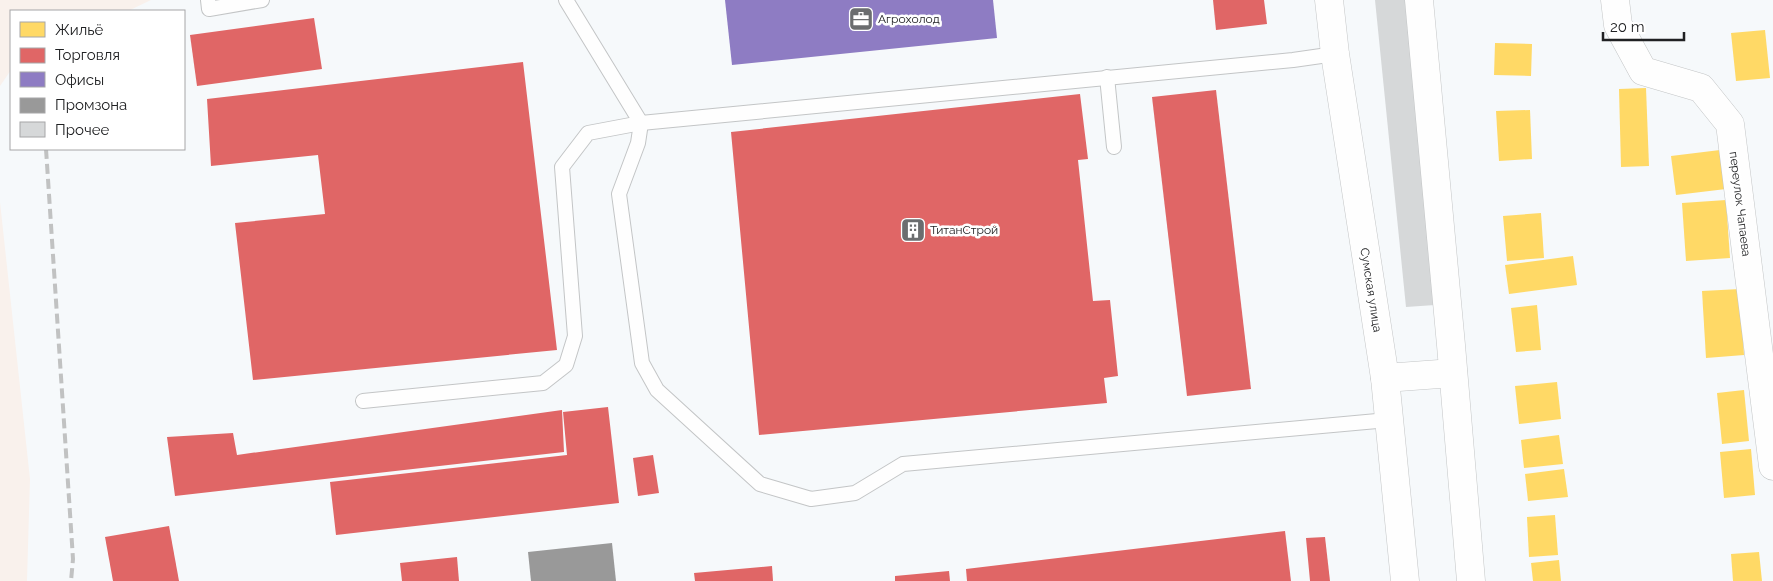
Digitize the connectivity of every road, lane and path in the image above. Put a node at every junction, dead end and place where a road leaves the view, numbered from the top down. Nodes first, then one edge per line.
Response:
1 (208, 0) edge
2 (262, 0) edge
3 (566, 0) edge
4 (1329, 0) edge
5 (1418, 0) edge
6 (1615, 0) edge
7 (1335, 54) junction
8 (1107, 77) junction
9 (640, 123) junction
10 (1114, 147) dead end
11 (1453, 373) junction
12 (1385, 378) junction
13 (363, 401) dead end
14 (1388, 420) junction
15 (1773, 466) edge
16 (1406, 581) edge
17 (1471, 581) edge

1 - 2 lane
3 - 9 lane
4 - 7 street, Сумская улица
5 - 11 street
6 - 15 street, переулок Чапаева
7 - 8 lane
7 - 12 street, Сумская улица
8 - 9 lane
8 - 10 lane
9 - 13 lane
9 - 14 lane
11 - 12 street
11 - 17 street
12 - 14 street, Сумская улица
14 - 16 street, Сумская улица

